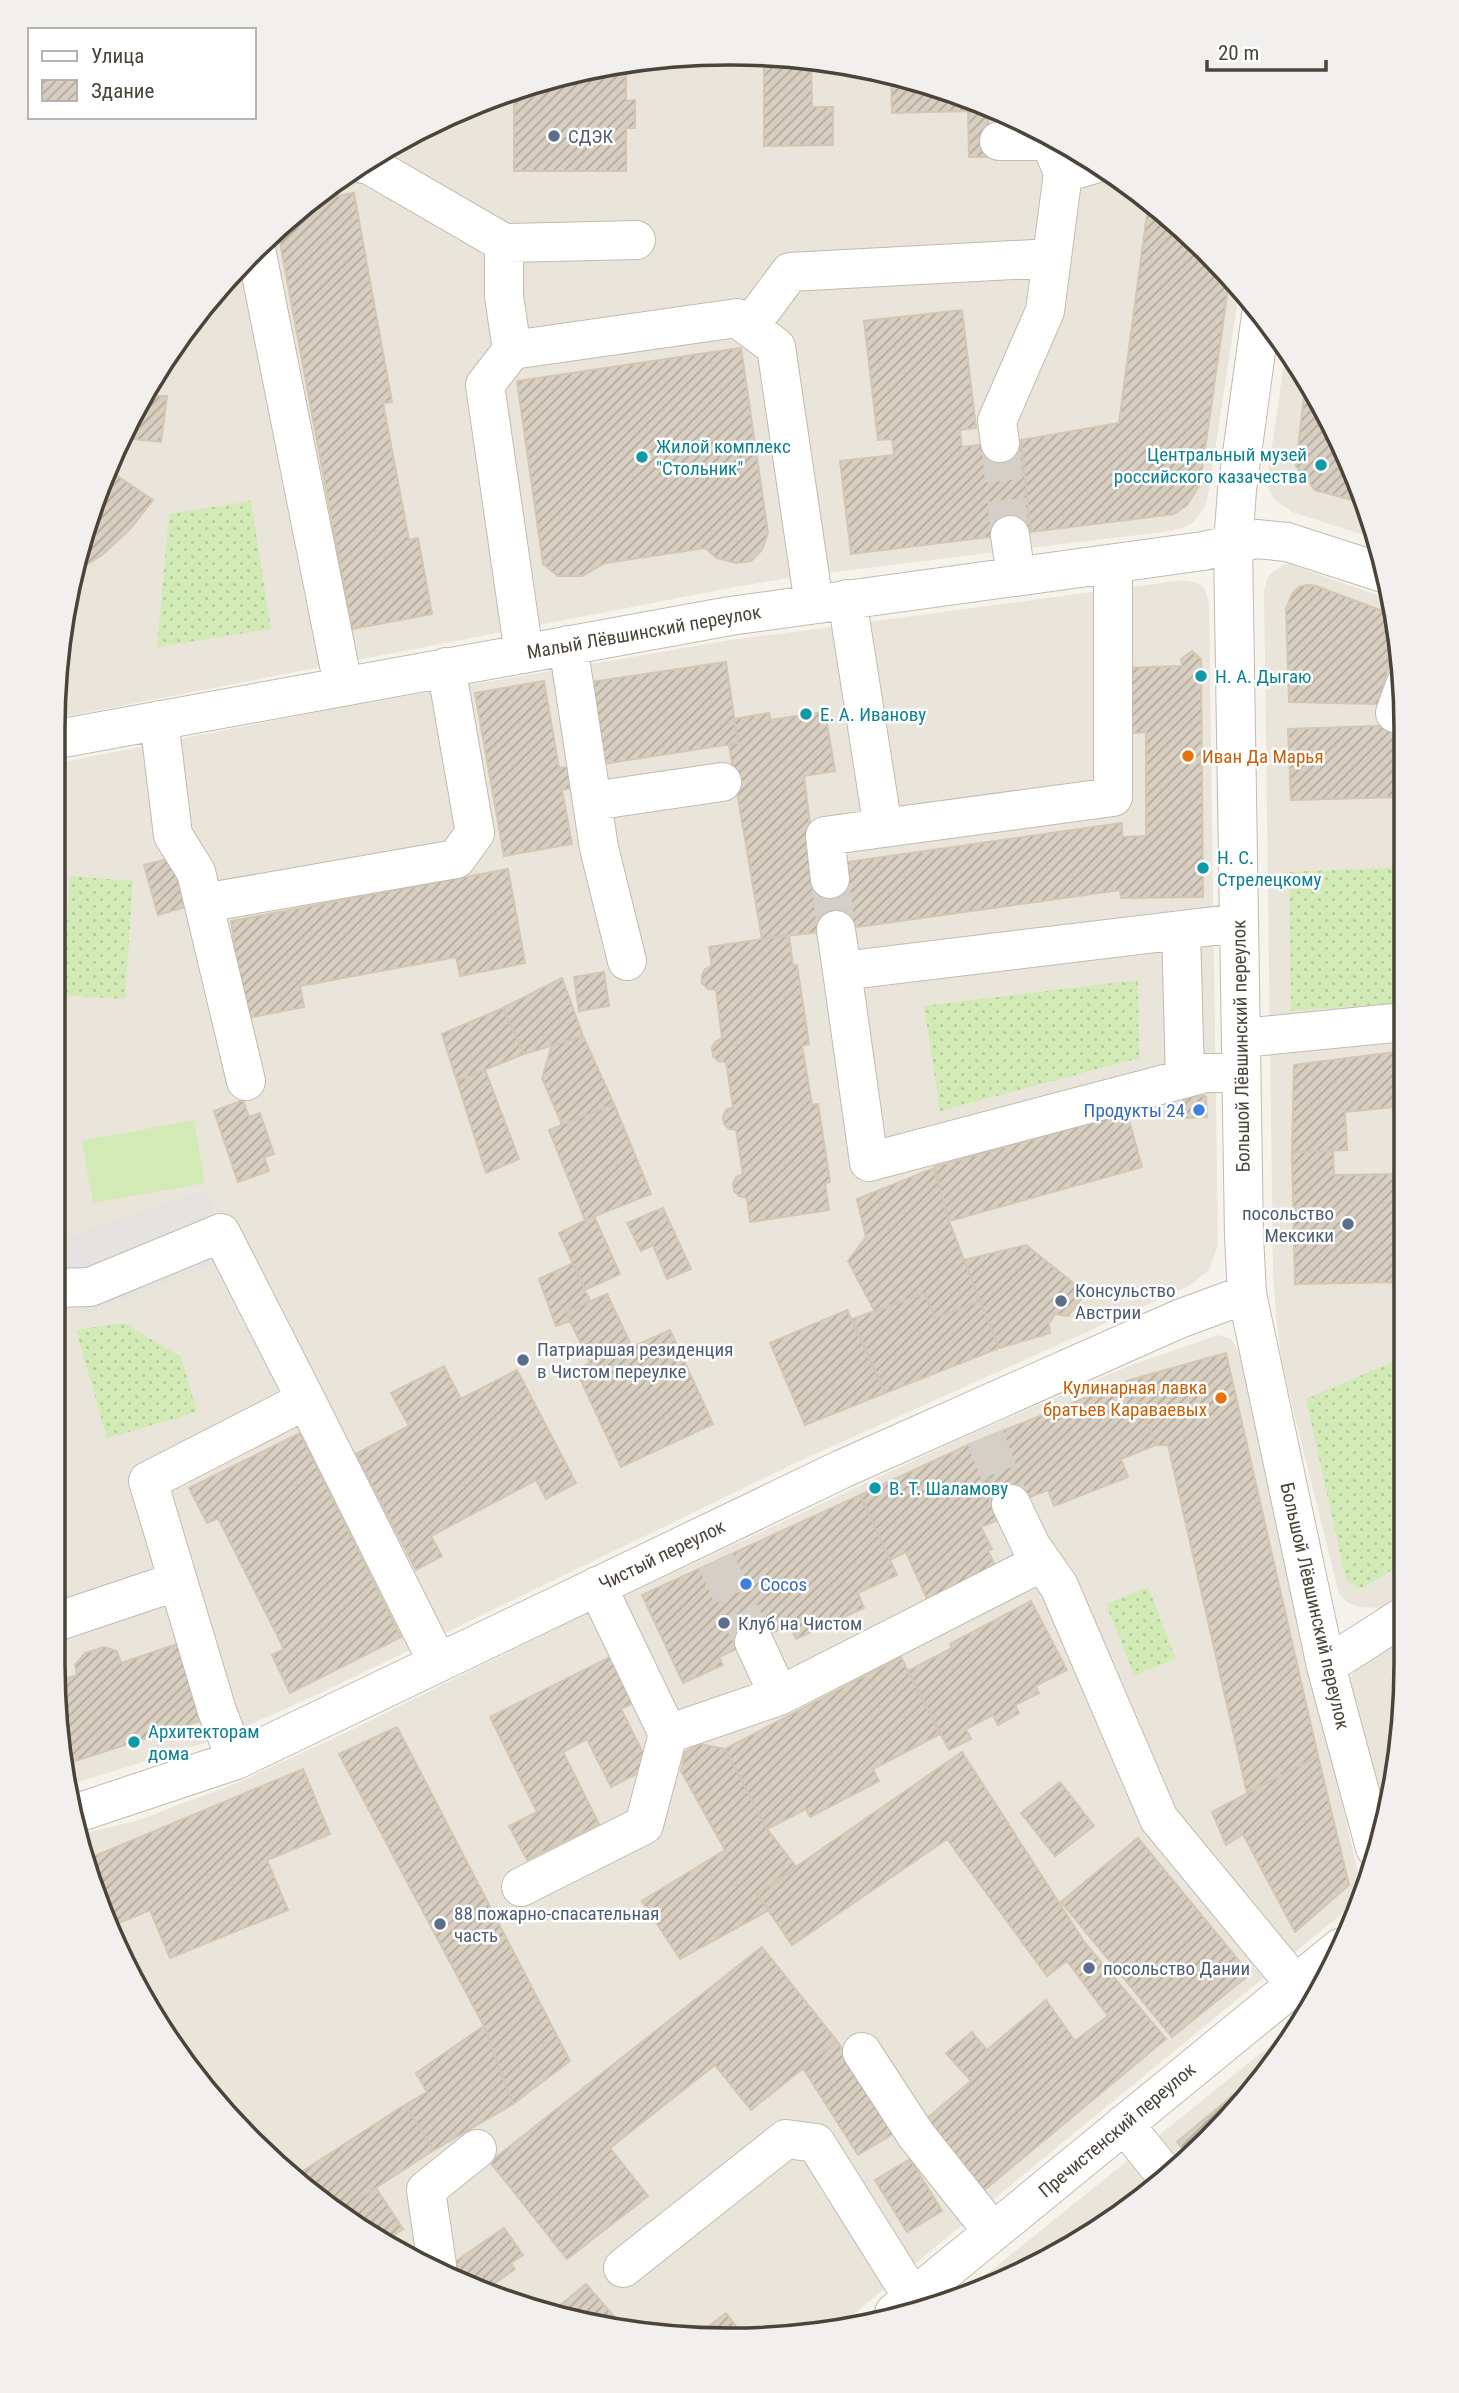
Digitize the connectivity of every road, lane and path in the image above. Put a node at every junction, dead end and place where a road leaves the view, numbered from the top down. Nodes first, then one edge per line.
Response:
1 (999, 141) dead end
2 (1038, 141) edge
3 (375, 168) edge
4 (1079, 168) edge
5 (636, 240) dead end
6 (504, 243) junction
7 (1052, 258) junction
8 (258, 260) edge
9 (749, 327) junction
10 (1259, 328) edge
11 (512, 350) junction
12 (1000, 443) tunnel mouth
13 (1010, 535) tunnel mouth
14 (1233, 544) junction
15 (1113, 564) junction
16 (1375, 570) edge
17 (1016, 577) junction
18 (830, 601) junction
19 (568, 645) junction
20 (524, 654) junction
21 (446, 667) junction
22 (343, 685) junction
23 (159, 720) junction
24 (65, 738) edge
25 (722, 782) dead end
26 (592, 801) junction
27 (883, 828) junction
28 (830, 879) tunnel mouth
29 (204, 903) junction
30 (1239, 923) junction
31 (836, 930) tunnel mouth
32 (1181, 930) junction
33 (628, 961) dead end
34 (842, 971) junction
35 (1394, 1024) edge
36 (1241, 1055) junction
37 (1185, 1078) junction
38 (246, 1081) dead end
39 (65, 1288) edge
40 (1247, 1294) junction
41 (306, 1400) junction
42 (1011, 1504) tunnel mouth
43 (1042, 1562) junction
44 (178, 1581) junction
45 (597, 1586) junction
46 (65, 1619) edge
47 (1394, 1622) edge
48 (754, 1642) tunnel mouth
49 (438, 1663) junction
50 (1326, 1666) junction
51 (779, 1696) junction
52 (668, 1734) junction
53 (236, 1760) junction
54 (82, 1810) edge
55 (1372, 1837) edge
56 (522, 1887) dead end
57 (1325, 1960) edge
58 (1295, 1984) junction
59 (862, 2052) dead end
60 (1124, 2124) junction
61 (477, 2149) dead end
62 (1161, 2169) edge
63 (993, 2232) junction
64 (437, 2261) edge
65 (623, 2268) dead end
66 (914, 2302) edge
67 (911, 2303) edge

1 - 2 street
3 - 6 street
4 - 7 street
5 - 6 street
6 - 11 street
7 - 9 street
7 - 12 street
8 - 22 street
9 - 11 street
9 - 18 street
10 - 14 street, Большой Лёвшинский переулок
11 - 20 street
13 - 17 street
14 - 15 street, Малый Лёвшинский переулок
14 - 16 street, Малый Лёвшинский переулок
14 - 30 street, Большой Лёвшинский переулок
15 - 17 street, Малый Лёвшинский переулок
15 - 27 street
17 - 18 street, Малый Лёвшинский переулок
18 - 19 street, Малый Лёвшинский переулок
18 - 27 street
19 - 20 street, Малый Лёвшинский переулок
19 - 26 street
20 - 21 street, Малый Лёвшинский переулок
21 - 22 street, Малый Лёвшинский переулок
21 - 29 street
22 - 23 street, Малый Лёвшинский переулок
23 - 24 street, Малый Лёвшинский переулок
23 - 29 street
25 - 26 street
26 - 33 street
27 - 28 street
29 - 38 street
30 - 32 street
30 - 36 street, Большой Лёвшинский переулок
31 - 34 street
32 - 34 street
32 - 37 street
34 - 37 street
35 - 36 street
36 - 37 street
36 - 40 street, Большой Лёвшинский переулок
39 - 41 street
40 - 45 street, Чистый переулок
40 - 50 street, Большой Лёвшинский переулок
41 - 44 street
41 - 49 street
42 - 43 street
43 - 51 street
43 - 58 street
44 - 46 street
44 - 53 street
45 - 49 street, Чистый переулок
45 - 52 street
47 - 50 street
48 - 51 street
49 - 53 street, Чистый переулок
50 - 55 street, Большой Лёвшинский переулок
51 - 52 street
52 - 56 street
53 - 54 street, Чистый переулок
57 - 58 street, Пречистенский переулок
58 - 60 street, Пречистенский переулок
59 - 63 street
60 - 62 street
60 - 63 street, Пречистенский переулок
61 - 64 street
63 - 66 street, Пречистенский переулок
65 - 67 street

